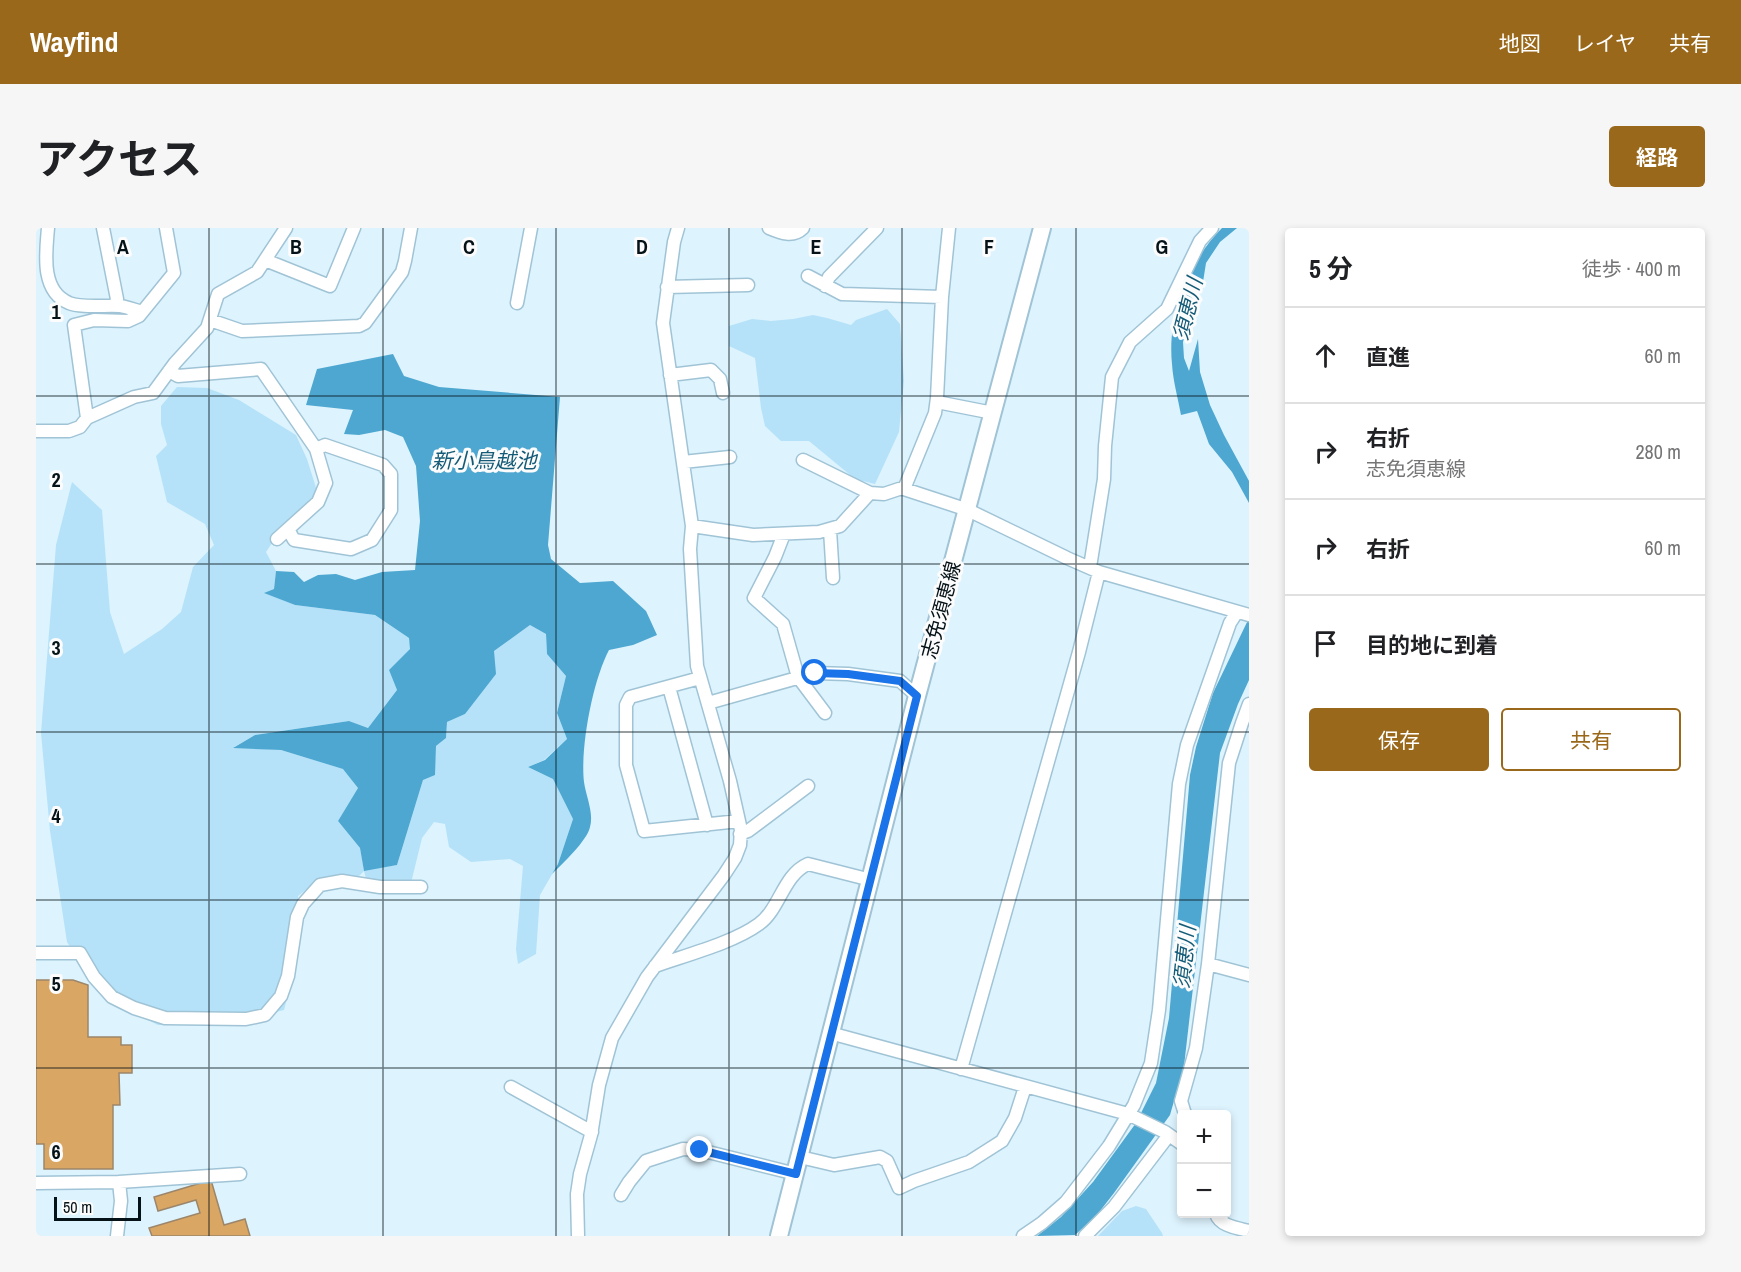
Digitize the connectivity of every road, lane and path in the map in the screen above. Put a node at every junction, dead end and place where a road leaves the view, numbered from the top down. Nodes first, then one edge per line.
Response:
1 (48, 228) edge
2 (103, 228) edge
3 (166, 228) edge
4 (286, 228) edge
5 (354, 228) edge
6 (411, 228) edge
7 (531, 228) edge
8 (678, 228) edge
9 (769, 228) edge
10 (803, 228) edge
11 (877, 228) edge
12 (949, 228) edge
13 (1042, 228) edge
14 (1212, 228) edge
15 (265, 260) junction
16 (808, 276) dead end
17 (748, 285) dead end
18 (825, 286) junction
19 (667, 287) junction
20 (942, 297) junction
21 (518, 303) dead end
22 (115, 306) junction
23 (142, 312) junction
24 (210, 320) junction
25 (170, 371) junction
26 (670, 375) junction
27 (723, 393) dead end
28 (937, 402) junction
29 (993, 413) junction
30 (87, 418) junction
31 (36, 431) edge
32 (316, 449) junction
33 (730, 457) dead end
34 (803, 460) dead end
35 (683, 462) junction
36 (904, 489) junction
37 (870, 493) junction
38 (968, 510) junction
39 (692, 526) junction
40 (288, 529) junction
41 (830, 530) junction
42 (784, 534) junction
43 (277, 539) dead end
44 (1095, 570) junction
45 (833, 578) dead end
46 (1243, 614) edge
47 (798, 677) junction
48 (700, 678) junction
49 (669, 687) junction
50 (917, 696) junction
51 (708, 704) junction
52 (1249, 704) edge
53 (825, 713) dead end
54 (808, 786) dead end
55 (739, 821) junction
56 (707, 825) junction
57 (740, 834) junction
58 (871, 880) junction
59 (421, 887) dead end
60 (36, 953) edge
61 (1208, 964) junction
62 (655, 966) junction
63 (1249, 975) edge
64 (830, 1034) junction
65 (961, 1068) junction
66 (511, 1087) dead end
67 (1025, 1087) junction
68 (1184, 1110) edge
69 (1128, 1114) junction
70 (592, 1132) junction
71 (1167, 1133) junction
72 (1177, 1140) edge
73 (798, 1166) junction
74 (240, 1174) dead end
75 (119, 1182) junction
76 (36, 1183) edge
77 (621, 1195) dead end
78 (1217, 1218) edge
79 (1249, 1231) edge
80 (117, 1236) edge
81 (578, 1236) edge
82 (779, 1236) edge
83 (1023, 1236) edge
84 (1084, 1236) edge

1 - 22 street
2 - 22 street
3 - 23 street
4 - 15 street
5 - 15 street
6 - 24 street
7 - 21 street
8 - 19 street
9 - 10 street
11 - 18 street
12 - 20 street
13 - 29 main road, 志免須恵線
14 - 44 street
15 - 24 street
16 - 18 street
17 - 19 street
18 - 20 street
19 - 26 street
20 - 28 street
22 - 23 street
23 - 30 street
24 - 25 street
25 - 30 street
25 - 32 street
26 - 27 street
26 - 35 street
28 - 29 street
28 - 36 street
29 - 38 main road, 志免須恵線
30 - 31 street
32 - 40 street
32 - 40 street
33 - 35 street
34 - 37 street
35 - 39 street
36 - 37 street
36 - 38 street
37 - 41 street
38 - 44 street
38 - 50 main road, 志免須恵線
39 - 42 street
39 - 48 street
40 - 43 street
41 - 42 street
41 - 45 street
42 - 47 street
44 - 46 street
44 - 65 street
46 - 69 street
47 - 50 street
47 - 51 street
47 - 53 street
48 - 49 street
48 - 51 street
49 - 56 street
49 - 56 street
50 - 58 main road, 志免須恵線
51 - 55 street
52 - 61 street
54 - 57 street
55 - 56 street
55 - 57 street
57 - 62 street
58 - 62 street
58 - 64 main road, 志免須恵線
59 - 60 street
61 - 63 street
61 - 68 street
62 - 70 street
64 - 65 street
64 - 73 main road, 志免須恵線
65 - 67 street
66 - 70 street
67 - 69 street
67 - 73 street
69 - 71 street
69 - 83 street
70 - 81 street
71 - 72 street
71 - 84 street
73 - 77 street
73 - 82 main road, 志免須恵線
74 - 75 street
75 - 76 street
75 - 80 street
78 - 79 street

